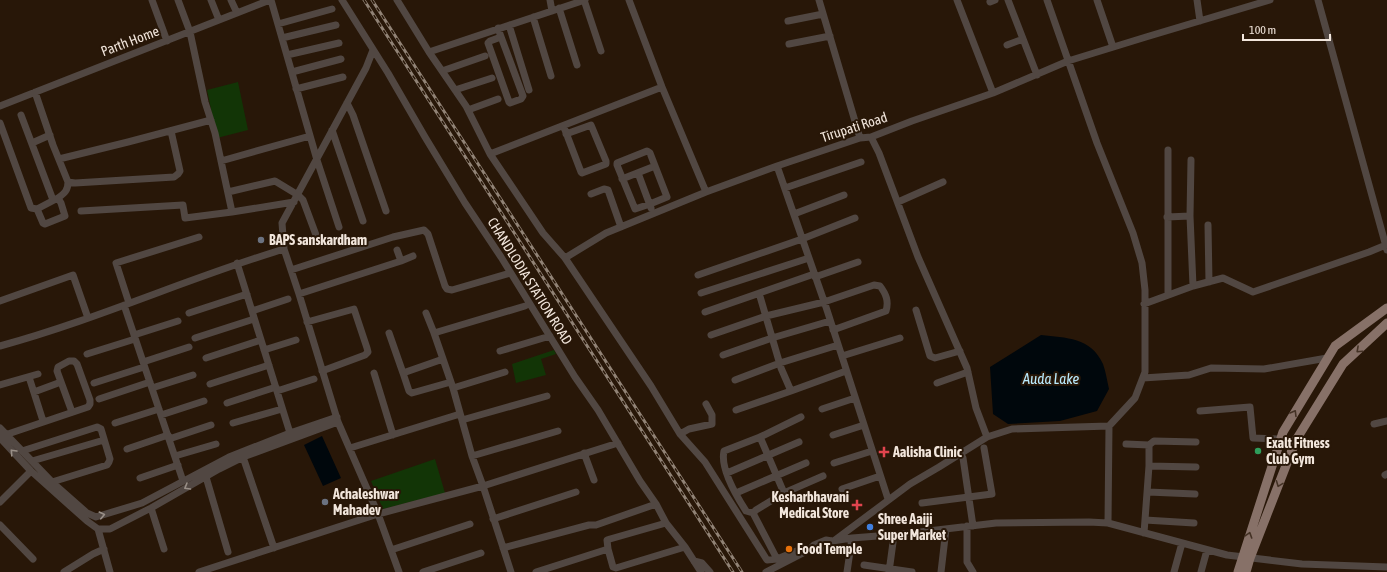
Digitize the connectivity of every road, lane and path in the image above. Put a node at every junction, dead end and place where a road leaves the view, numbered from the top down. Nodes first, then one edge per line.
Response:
1 (152, 0) edge
2 (178, 0) edge
3 (211, 0) edge
4 (231, 0) edge
5 (271, 0) edge
6 (342, 0) edge
7 (397, 0) edge
8 (550, 0) edge
9 (584, 0) edge
10 (629, 0) edge
11 (819, 0) edge
12 (957, 0) edge
13 (1008, 0) edge
14 (1048, 0) edge
15 (1097, 0) edge
16 (1197, 0) edge
17 (1270, 0) edge
18 (1318, 0) edge
19 (250, 4) edge
20 (559, 8) junction
21 (332, 9) dead end
22 (552, 11) junction
23 (237, 13) junction
24 (823, 14) junction
25 (533, 17) junction
26 (219, 20) junction
27 (1200, 21) junction
28 (788, 22) dead end
29 (278, 24) junction
30 (509, 25) junction
31 (336, 26) dead end
32 (498, 28) junction
33 (190, 32) junction
34 (830, 36) junction
35 (502, 37) junction
36 (282, 38) junction
37 (1023, 39) junction
38 (167, 41) junction
39 (339, 43) dead end
40 (789, 44) dead end
41 (1007, 45) dead end
42 (1113, 47) junction
43 (373, 50) junction
44 (601, 51) dead end
45 (430, 52) junction
46 (287, 55) junction
47 (486, 56) dead end
48 (341, 59) dead end
49 (1068, 61) junction
50 (577, 65) dead end
51 (442, 71) junction
52 (292, 72) junction
53 (1037, 75) junction
54 (551, 76) dead end
55 (343, 77) dead end
56 (492, 78) dead end
57 (662, 87) junction
58 (296, 89) junction
59 (455, 90) junction
60 (529, 90) dead end
61 (35, 92) junction
62 (993, 93) junction
63 (498, 99) dead end
64 (347, 103) junction
65 (0, 106) edge
66 (468, 110) junction
67 (21, 115) dead end
68 (211, 120) junction
69 (0, 123) edge
70 (563, 126) junction
71 (332, 130) junction
72 (171, 131) junction
73 (566, 134) junction
74 (50, 135) junction
75 (310, 136) junction
76 (871, 137) junction
77 (860, 138) junction
78 (32, 143) junction
79 (1168, 150) dead end
80 (490, 154) junction
81 (59, 159) junction
82 (317, 160) junction
83 (1191, 160) dead end
84 (221, 161) junction
85 (861, 162) dead end
86 (655, 166) junction
87 (778, 166) junction
88 (638, 173) junction
89 (622, 178) junction
90 (68, 182) junction
91 (943, 182) dead end
92 (785, 188) junction
93 (228, 192) junction
94 (706, 192) junction
95 (591, 194) dead end
96 (298, 195) junction
97 (844, 195) dead end
98 (55, 199) junction
99 (294, 202) junction
100 (898, 202) junction
101 (650, 204) junction
102 (36, 209) junction
103 (81, 211) dead end
104 (386, 211) dead end
105 (232, 212) junction
106 (653, 213) junction
107 (794, 214) junction
108 (1190, 216) junction
109 (1168, 217) junction
110 (855, 218) dead end
111 (363, 220) dead end
112 (1208, 225) dead end
113 (621, 226) junction
114 (339, 227) dead end
115 (316, 235) dead end
116 (199, 237) dead end
117 (802, 239) junction
118 (284, 248) junction
119 (1386, 248) edge
120 (397, 250) dead end
121 (413, 256) dead end
122 (565, 258) junction
123 (809, 258) junction
124 (401, 261) junction
125 (858, 262) dead end
126 (237, 263) junction
127 (291, 270) junction
128 (510, 272) junction
129 (698, 275) dead end
130 (815, 275) junction
131 (1209, 282) junction
132 (1193, 286) junction
133 (701, 293) dead end
134 (759, 293) junction
135 (247, 294) junction
136 (299, 294) junction
137 (1168, 295) junction
138 (288, 299) dead end
139 (0, 302) edge
140 (824, 302) junction
141 (126, 304) junction
142 (1144, 304) junction
143 (525, 306) dead end
144 (1387, 308) edge
145 (916, 310) dead end
146 (252, 311) junction
147 (705, 312) dead end
148 (189, 313) dead end
149 (426, 313) dead end
150 (766, 316) junction
151 (88, 318) junction
152 (254, 319) junction
153 (178, 321) dead end
154 (830, 321) junction
155 (307, 322) junction
156 (1387, 323) edge
157 (833, 330) junction
158 (389, 333) dead end
159 (434, 333) junction
160 (711, 335) dead end
161 (550, 336) junction
162 (135, 337) junction
163 (194, 338) dead end
164 (772, 338) junction
165 (900, 338) dead end
166 (261, 340) junction
167 (296, 340) dead end
168 (838, 345) junction
169 (0, 346) edge
170 (189, 347) dead end
171 (264, 350) junction
172 (500, 351) dead end
173 (960, 351) junction
174 (87, 354) dead end
175 (723, 356) dead end
176 (842, 356) junction
177 (206, 358) dead end
178 (1327, 358) junction
179 (443, 359) junction
180 (780, 363) junction
181 (144, 364) junction
182 (269, 365) junction
183 (322, 371) junction
184 (846, 371) junction
185 (505, 372) dead end
186 (968, 372) junction
187 (374, 373) dead end
188 (403, 373) junction
189 (38, 374) dead end
190 (193, 375) dead end
191 (29, 376) junction
192 (1143, 378) junction
193 (314, 379) dead end
194 (735, 380) dead end
195 (61, 382) junction
196 (94, 383) dead end
197 (937, 383) dead end
198 (210, 384) dead end
199 (0, 385) edge
200 (151, 385) junction
201 (452, 385) junction
202 (276, 389) junction
203 (790, 391) junction
204 (34, 392) junction
205 (547, 396) dead end
206 (855, 398) junction
207 (99, 399) dead end
208 (204, 401) dead end
209 (227, 403) dead end
210 (706, 404) dead end
211 (282, 409) junction
212 (822, 409) dead end
213 (736, 410) dead end
214 (1200, 411) dead end
215 (72, 412) junction
216 (160, 412) junction
217 (461, 417) junction
218 (801, 418) dead end
219 (337, 420) junction
220 (1387, 421) edge
221 (43, 422) junction
222 (115, 423) dead end
223 (233, 423) dead end
224 (1374, 424) dead end
225 (211, 425) dead end
226 (864, 425) junction
227 (1109, 426) junction
228 (0, 428) edge
229 (558, 431) dead end
230 (290, 433) junction
231 (680, 434) junction
232 (394, 435) junction
233 (833, 435) dead end
234 (2, 436) edge
235 (168, 437) junction
236 (760, 437) junction
237 (987, 437) junction
238 (1280, 439) junction
239 (104, 440) junction
240 (799, 442) dead end
241 (1196, 442) dead end
242 (618, 443) junction
243 (216, 444) dead end
244 (1126, 444) dead end
245 (1149, 445) junction
246 (350, 448) junction
247 (984, 448) dead end
248 (127, 449) dead end
249 (22, 451) junction
250 (872, 451) junction
251 (584, 453) junction
252 (768, 455) junction
253 (175, 456) junction
254 (472, 456) junction
255 (243, 457) junction
256 (963, 458) dead end
257 (32, 461) junction
258 (806, 463) dead end
259 (834, 463) dead end
260 (178, 465) junction
261 (1149, 466) junction
262 (1196, 468) dead end
263 (31, 471) junction
264 (727, 473) junction
265 (776, 475) junction
266 (206, 476) junction
267 (823, 476) dead end
268 (880, 476) junction
269 (140, 478) dead end
270 (594, 480) dead end
271 (183, 481) junction
272 (52, 482) junction
273 (483, 486) junction
274 (842, 489) dead end
275 (576, 492) dead end
276 (1148, 492) junction
277 (736, 493) junction
278 (784, 493) junction
279 (1194, 494) dead end
280 (968, 496) junction
281 (888, 499) junction
282 (0, 502) edge
283 (922, 503) dead end
284 (656, 504) junction
285 (151, 508) junction
286 (753, 513) junction
287 (378, 514) junction
288 (493, 519) junction
289 (1145, 520) junction
290 (666, 523) junction
291 (1108, 523) junction
292 (1194, 523) dead end
293 (470, 524) dead end
294 (0, 525) edge
295 (970, 526) junction
296 (98, 529) junction
297 (946, 529) junction
298 (1144, 533) junction
299 (894, 535) junction
300 (852, 538) junction
301 (833, 541) junction
302 (1182, 543) junction
303 (685, 547) junction
304 (274, 548) junction
305 (503, 548) junction
306 (104, 549) junction
307 (164, 549) dead end
308 (608, 549) junction
309 (391, 550) junction
310 (809, 550) junction
311 (1207, 550) junction
312 (228, 552) dead end
313 (481, 553) dead end
314 (1246, 557) junction
315 (33, 559) dead end
316 (777, 559) junction
317 (694, 561) junction
318 (864, 565) dead end
319 (1387, 567) edge
320 (889, 570) edge
321 (64, 572) edge
322 (110, 572) edge
323 (199, 572) edge
324 (399, 572) edge
325 (423, 572) edge
326 (511, 572) edge
327 (536, 572) edge
328 (701, 572) edge
329 (710, 572) edge
330 (766, 572) edge
331 (847, 572) edge
332 (912, 572) edge
333 (941, 572) edge
334 (973, 572) edge
335 (1174, 572) edge
336 (1200, 572) edge
337 (1238, 572) edge
338 (1246, 572) edge

1 - 38 street
2 - 33 street
3 - 26 street
4 - 23 street
5 - 19 street, Parth Home
5 - 29 street
6 - 43 street, CHANDLODIA STATION ROAD
7 - 45 street
8 - 22 street
9 - 20 street
9 - 44 street
10 - 57 street
11 - 24 street
12 - 62 street
13 - 37 street
14 - 49 street
15 - 42 street
16 - 27 street
17 - 27 street, Tirupati Road
18 - 119 street
19 - 23 street, Parth Home
20 - 22 street
20 - 50 street
21 - 29 street
22 - 25 street
23 - 26 street, Parth Home
24 - 28 street
24 - 34 street
25 - 30 street
25 - 54 street
26 - 33 street, Parth Home
27 - 42 street, Tirupati Road
29 - 36 street
30 - 32 street
30 - 60 street
31 - 36 street
32 - 35 street
32 - 45 street
33 - 38 street, Parth Home
33 - 68 street
34 - 40 street
34 - 77 street
35 - 35 street
36 - 46 street
37 - 41 street
37 - 53 street
38 - 61 street, Parth Home
39 - 46 street
42 - 49 street, Tirupati Road
43 - 64 street
43 - 128 street, CHANDLODIA STATION ROAD
45 - 51 street
46 - 52 street
47 - 51 street
48 - 52 street
49 - 53 street, Tirupati Road
49 - 142 street
51 - 59 street
52 - 58 street
53 - 62 street, Tirupati Road
55 - 58 street
56 - 59 street
57 - 70 street
57 - 94 street
58 - 75 street
59 - 66 street
61 - 65 street, Parth Home
61 - 74 street
62 - 76 street, Tirupati Road
63 - 66 street
64 - 71 street
64 - 104 street
66 - 80 street
67 - 78 street
68 - 72 street
68 - 84 street
69 - 102 street
70 - 73 street
70 - 80 street
71 - 82 street
71 - 111 street
72 - 81 street
72 - 90 street
73 - 73 street
74 - 78 street
74 - 81 street
75 - 82 street
75 - 84 street
76 - 77 street, Tirupati Road
76 - 100 street
77 - 87 street, Tirupati Road
78 - 98 street
79 - 109 street
80 - 122 street
81 - 90 street
82 - 96 street
82 - 114 street
83 - 108 street
84 - 93 street
85 - 92 street
86 - 88 street
86 - 89 street
86 - 101 street
87 - 92 street
87 - 94 street, Tirupati Road
88 - 89 street
88 - 101 street
89 - 101 street
90 - 98 street
91 - 100 street
92 - 107 street
93 - 96 street
93 - 105 street
94 - 106 street, Tirupati Road
95 - 113 street
96 - 99 street
96 - 115 street
97 - 107 street
98 - 102 street
98 - 102 street
99 - 105 street
99 - 118 street
100 - 173 street
101 - 106 street
103 - 105 street
106 - 113 street, Tirupati Road
107 - 117 street
108 - 109 street
108 - 132 street
109 - 137 street
110 - 117 street
112 - 131 street
113 - 122 street, Tirupati Road
116 - 141 street
117 - 123 street
117 - 129 street
118 - 126 street
118 - 127 street
119 - 131 street
120 - 124 street
121 - 124 street
122 - 231 street
123 - 130 street
123 - 133 street
124 - 136 street
125 - 130 street
126 - 135 street
126 - 141 street
127 - 128 street
127 - 136 street
128 - 161 street, CHANDLODIA STATION ROAD
130 - 134 street
130 - 140 street
131 - 132 street
132 - 137 street
134 - 147 street
134 - 150 street
135 - 146 street
135 - 148 street
136 - 155 street
137 - 142 street
138 - 146 street
139 - 151 street
140 - 150 street
140 - 154 street
140 - 157 street
141 - 151 street
141 - 162 street
142 - 192 street
143 - 159 street
144 - 178 main road
145 - 173 street
146 - 152 street
149 - 159 street
150 - 160 street
150 - 164 street
151 - 169 street
152 - 163 street
152 - 166 street
153 - 162 street
154 - 157 street
154 - 164 street
155 - 183 street
155 - 183 street
156 -> 314 main road
157 - 168 street
158 - 188 street
159 - 179 street
161 - 172 street
161 - 242 street, CHANDLODIA STATION ROAD
162 - 174 street
162 - 181 street
164 - 175 street
164 - 180 street
165 - 176 street
166 - 171 street
166 - 177 street
167 - 171 street
168 - 176 street
168 - 180 street
170 - 181 street
171 - 182 street
173 - 186 street
176 - 184 street
178 - 192 street
238 -> 178 main road
179 - 188 street
179 - 201 street
180 - 194 street
180 - 203 street
181 - 196 street
181 - 200 street
182 - 198 street
182 - 202 street
183 - 219 street
184 - 203 street
184 - 206 street
185 - 201 street
186 - 197 street
186 - 237 street
187 - 232 street
188 - 201 street
189 - 191 street
190 - 200 street
191 - 199 street
191 - 204 street
192 - 227 street
193 - 202 street
195 - 204 street
195 - 215 street
195 - 215 street
200 - 207 street
200 - 216 street
201 - 217 street
202 - 209 street
202 - 211 street
203 - 213 street
204 - 221 street
205 - 217 street
206 - 212 street
206 - 226 street
208 - 216 street
210 - 231 street
211 - 223 street
211 - 230 street
214 - 238 street
215 - 221 street
216 - 222 street
216 - 235 street
217 - 232 street
217 - 254 street
218 - 236 street
219 - 230 street
219 - 246 street
219 - 255 street
220 - 224 street
221 - 234 street
225 - 235 street
226 - 233 street
226 - 250 street
227 - 237 street
227 - 291 street
228 - 234 street
229 - 254 street
230 - 271 street
231 - 316 street
232 - 246 street
234 - 249 street
263 -> 234 street
235 - 248 street
235 - 253 street
236 - 252 street
236 - 264 street
237 - 281 street
314 -> 238 main road
239 - 249 street
239 - 257 street
239 - 272 street
240 - 252 street
241 - 245 street
242 - 251 street
242 - 284 street, CHANDLODIA STATION ROAD
243 - 253 street
244 - 245 street
245 - 261 street
246 - 287 street
247 - 280 street
249 - 257 street
250 - 259 street
250 - 268 street
251 - 270 street
251 - 273 street
252 - 264 street
252 - 265 street
253 - 260 street
254 - 273 street
255 - 266 street
255 - 304 street
256 - 280 street
257 - 272 street
258 - 265 street
260 - 269 street
260 - 271 street
261 - 262 street
261 - 276 street
263 - 282 street
263 - 296 street
264 - 277 street
265 - 277 street
265 - 278 street
266 -> 285 street
266 - 312 street
267 - 278 street
268 - 274 street
268 - 281 street
272 -> 271 street
273 - 287 street
273 - 288 street
275 - 288 street
276 - 279 street
276 - 289 street
277 - 286 street
278 - 286 street
280 - 283 street
280 - 295 street
281 - 301 street
284 - 290 street, CHANDLODIA STATION ROAD
284 - 305 street
285 - 296 street
285 - 307 street
286 - 316 street
287 - 304 street
287 - 309 street
288 - 305 street
289 - 292 street
289 - 298 street
290 - 303 street, CHANDLODIA STATION ROAD
290 - 308 street
291 - 295 street
291 - 298 street
293 - 309 street
294 - 315 street
295 - 297 street
295 - 334 street
296 - 306 street
297 - 299 street
297 - 333 street
298 - 302 street
299 - 300 street
299 - 320 street
300 - 301 street
300 - 331 street
301 - 310 street
302 - 311 street
302 - 335 street
303 - 308 street
303 - 317 street, CHANDLODIA STATION ROAD
304 - 323 street
305 - 326 street
306 - 321 street
306 - 322 street
308 - 327 street
309 - 324 street
310 - 316 street
310 - 330 street
311 - 314 street
311 - 336 street
313 - 325 street
314 - 319 street
314 - 337 main road
314 - 338 main road
317 - 328 street, CHANDLODIA STATION ROAD
317 - 329 street
318 - 320 street
320 - 332 street

